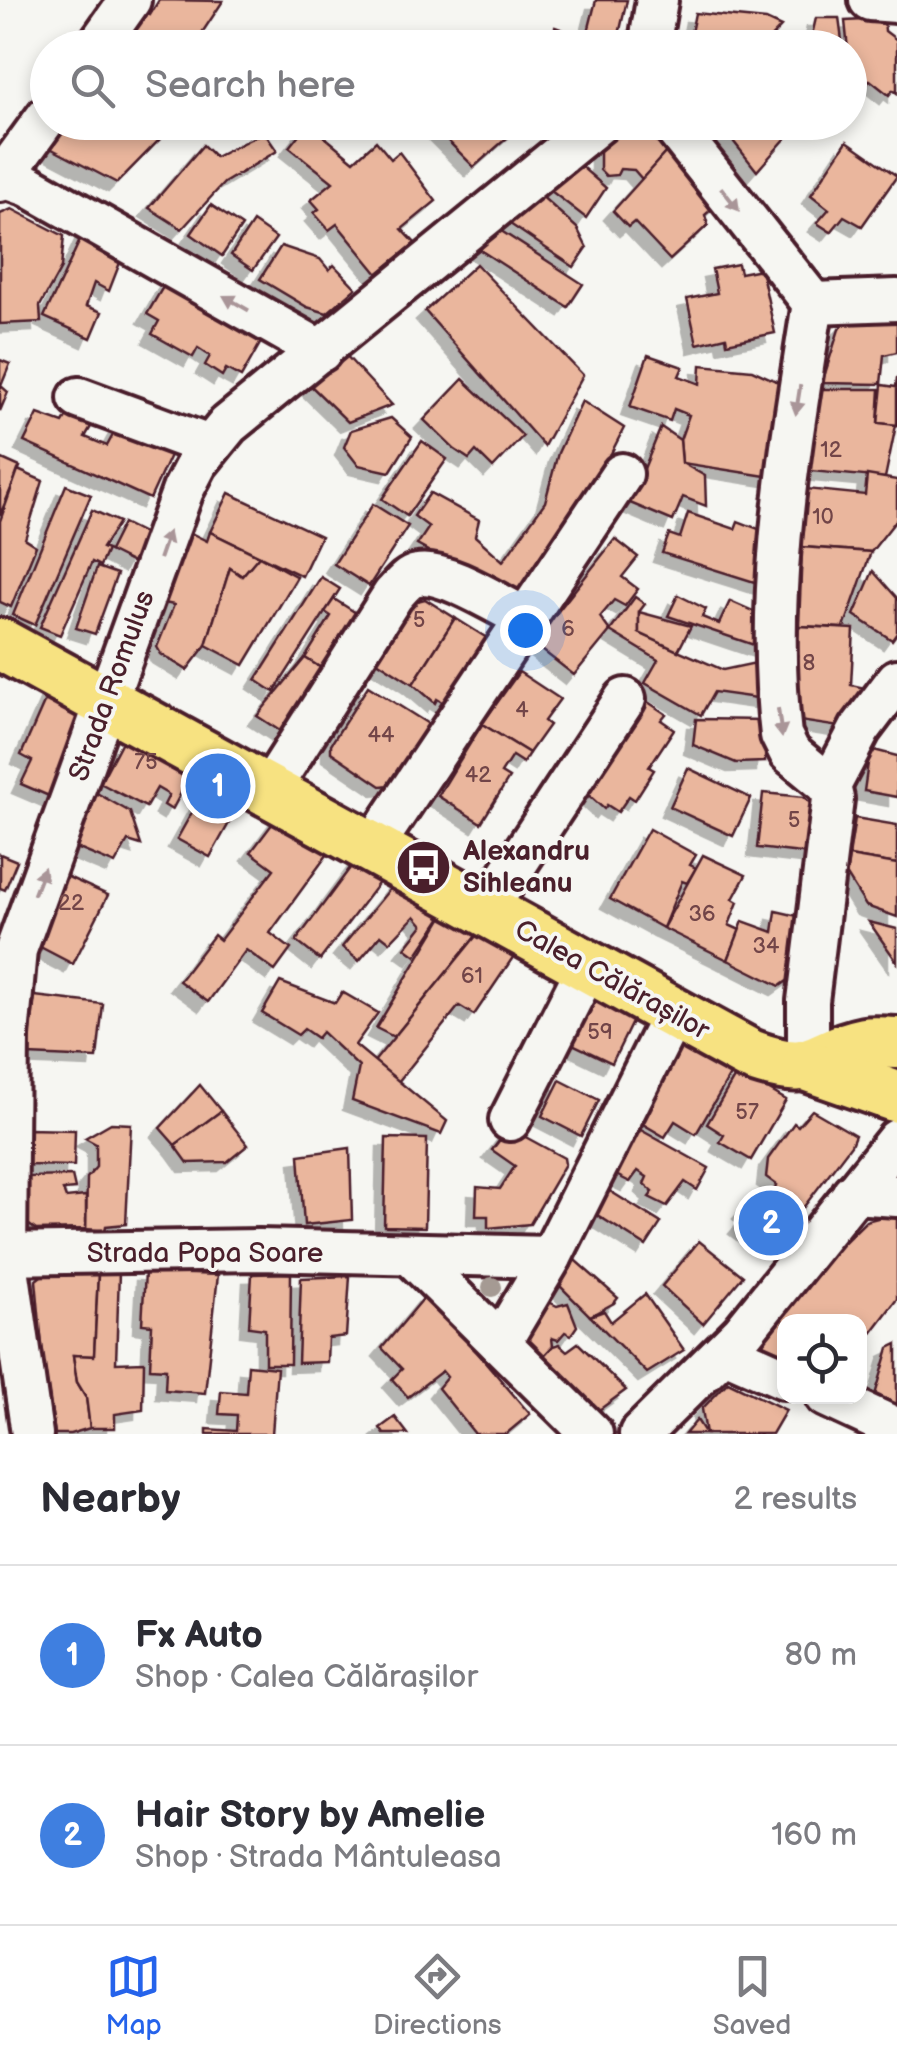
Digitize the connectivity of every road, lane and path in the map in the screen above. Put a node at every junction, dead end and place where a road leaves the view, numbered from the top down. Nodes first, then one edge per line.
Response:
1 (130, 0) edge
2 (657, 0) edge
3 (870, 0) edge
4 (897, 2) edge
5 (109, 30) edge
6 (652, 30) edge
7 (30, 139) edge
8 (578, 140) edge
9 (684, 140) edge
10 (1, 178) edge
11 (897, 300) edge
12 (812, 303) junction
13 (321, 351) junction
14 (79, 398) dead end
15 (209, 446) junction
16 (622, 474) dead end
17 (524, 617) junction
18 (0, 644) edge
19 (897, 680) edge
20 (624, 699) dead end
21 (108, 703) junction
22 (830, 786) junction
23 (269, 790) junction
24 (373, 847) junction
25 (486, 910) junction
26 (588, 966) junction
27 (674, 1014) junction
28 (897, 1043) edge
29 (808, 1066) junction
30 (897, 1096) edge
31 (510, 1120) dead end
32 (897, 1140) edge
33 (853, 1193) junction
34 (897, 1196) edge
35 (3, 1254) edge
36 (410, 1256) junction
37 (552, 1256) junction
38 (500, 1344) junction
39 (725, 1352) junction
40 (777, 1375) edge
41 (843, 1404) edge
42 (897, 1429) edge
43 (32, 1434) edge
44 (592, 1434) edge
45 (640, 1434) edge

1 - 5 street
2 - 6 street
3 - 4 street
7 - 10 street
8 - 13 street, Strada Romulus
9 -> 12 street
13 -> 10 street
11 - 12 street
12 -> 22 street
13 - 15 street, Strada Romulus
14 - 15 street
21 -> 15 street, Strada Romulus
16 - 17 street
17 - 23 street
17 - 24 street
18 - 21 main road, Calea Călărașilor
19 - 22 street
20 - 25 street
21 - 23 main road, Calea Călărașilor
35 -> 21 street, Strada Romulus
22 - 29 street
23 - 24 main road, Calea Călărașilor
24 - 25 main road, Calea Călărașilor
25 - 26 main road, Calea Călărașilor
26 - 27 main road, Calea Călărașilor
26 - 31 street
27 - 29 main road, Calea Călărașilor
27 - 37 street
28 - 29 main road, Calea Călărașilor
29 - 30 main road, Calea Călărașilor
32 - 33 street
33 - 34 street
33 - 39 street
35 - 36 street, Strada Popa Soare
35 - 43 street, Strada Romulus
36 - 37 street, Strada Popa Soare
36 - 38 street
37 - 38 street
38 - 44 street
39 - 40 street
39 - 45 street
41 - 42 street

